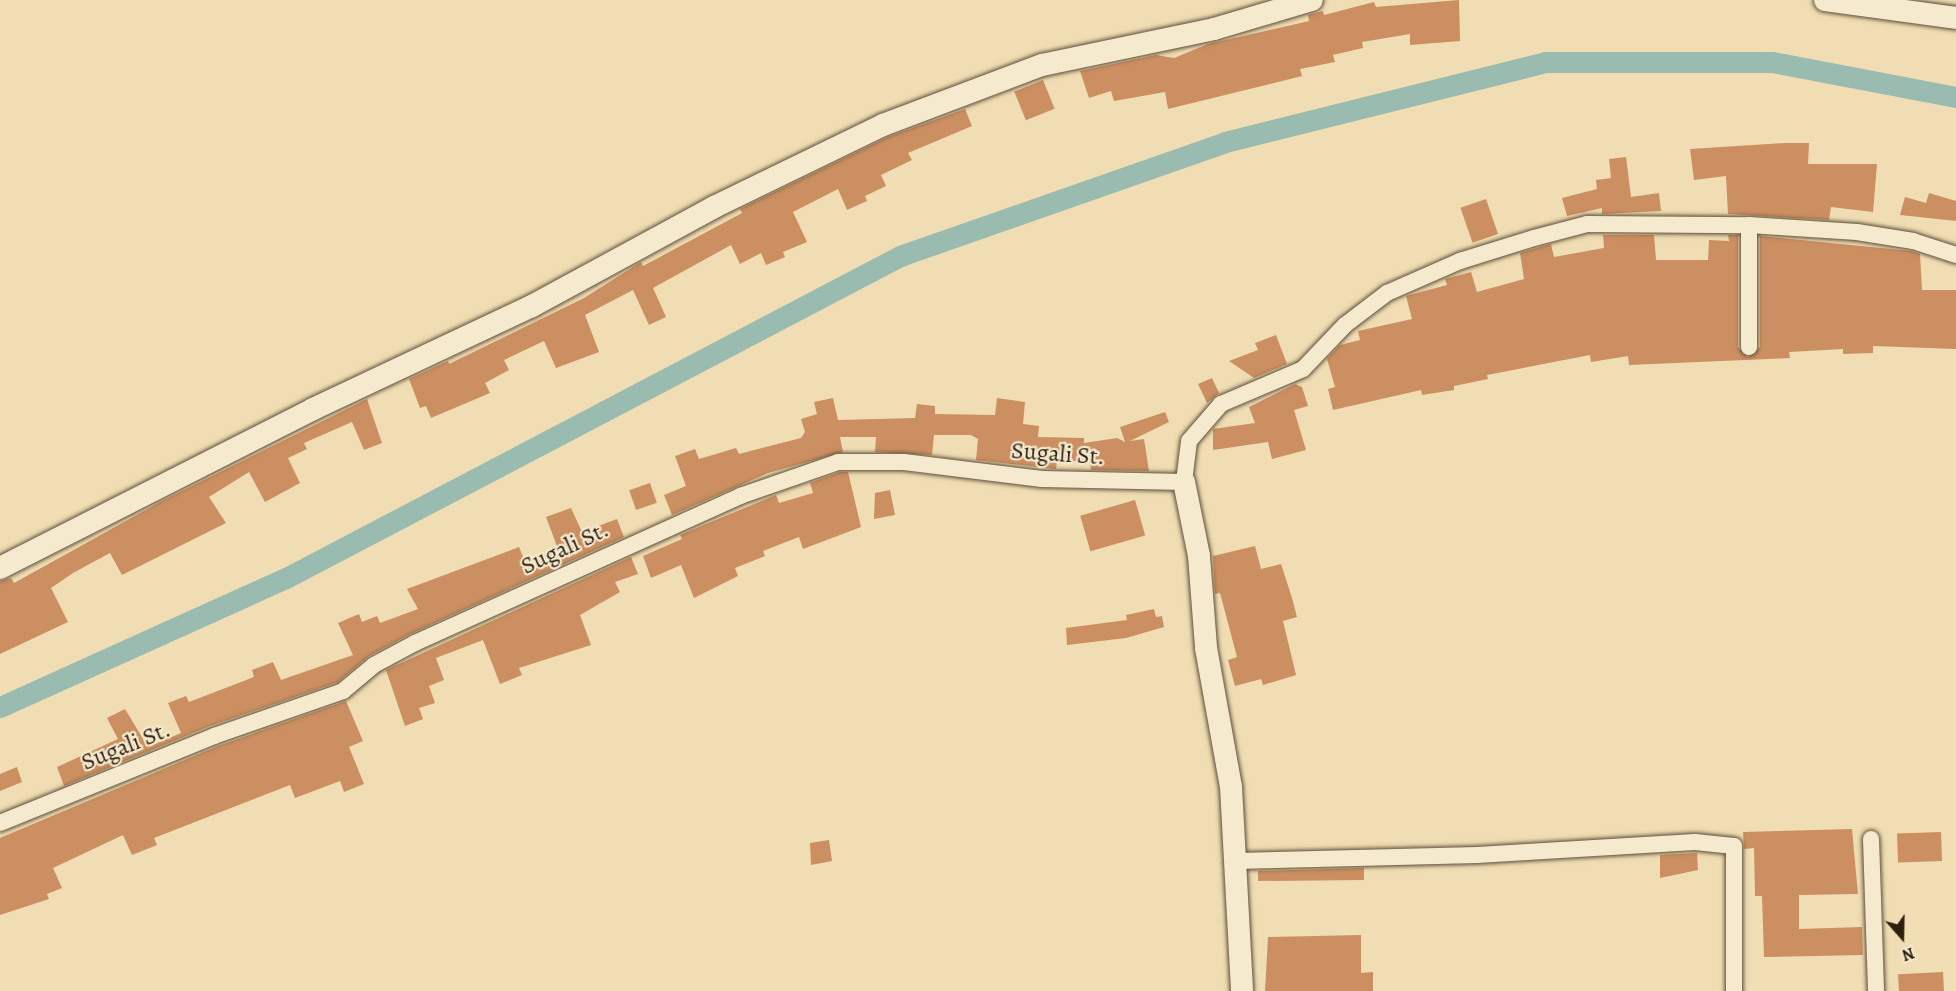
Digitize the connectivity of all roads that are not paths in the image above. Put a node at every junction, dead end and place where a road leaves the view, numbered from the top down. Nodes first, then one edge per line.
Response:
1 (1312, 0) edge
2 (1825, 0) edge
3 (1956, 18) edge
4 (1749, 225) junction
5 (1956, 255) edge
6 (1749, 347) dead end
7 (1184, 482) junction
8 (0, 568) edge
9 (0, 823) edge
10 (1871, 839) dead end
11 (1236, 861) junction
12 (1242, 991) edge
13 (1734, 991) edge
14 (1876, 991) edge

1 - 8 street
2 - 3 street
4 - 5 street
4 - 6 street
4 - 7 street
7 - 9 street, Sugali St.
7 - 11 street
10 - 14 street
11 - 12 street
11 - 13 street

